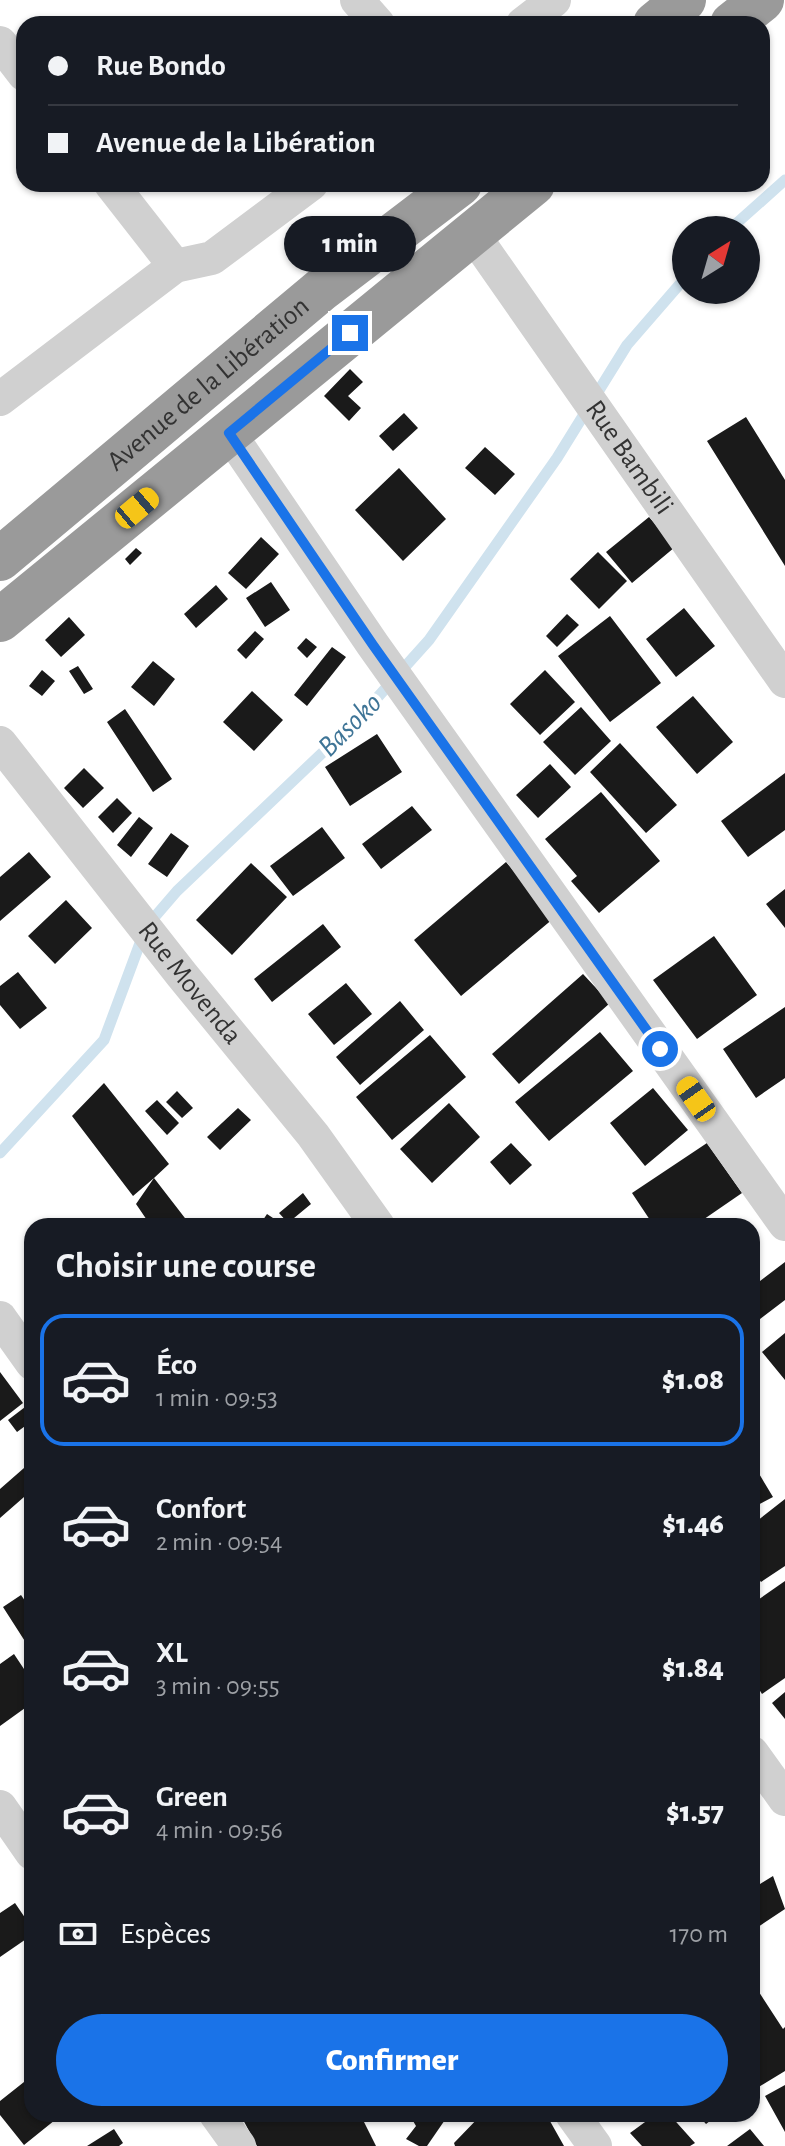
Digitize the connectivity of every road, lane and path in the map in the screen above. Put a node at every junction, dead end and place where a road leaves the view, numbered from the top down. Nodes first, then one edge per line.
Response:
1 (357, 0) edge
2 (554, 0) edge
3 (684, 0) edge
4 (762, 0) edge
5 (371, 16) edge
6 (533, 16) edge
7 (665, 16) edge
8 (742, 16) edge
9 (0, 43) edge
10 (16, 64) edge
11 (117, 192) edge
12 (300, 192) edge
13 (449, 192) edge
14 (523, 192) edge
15 (472, 233) junction
16 (175, 266) junction
17 (0, 399) edge
18 (229, 433) junction
19 (0, 559) edge
20 (0, 620) edge
21 (785, 681) edge
22 (0, 743) edge
23 (372, 1218) edge
24 (785, 1224) edge
25 (0, 1318) edge
26 (24, 1352) edge
27 (760, 1764) edge
28 (785, 1799) edge
29 (0, 1807) edge
30 (24, 1842) edge
31 (222, 2122) edge
32 (578, 2122) edge
33 (239, 2146) edge
34 (595, 2146) edge

1 - 5 street
2 - 6 street
3 - 7 highway
4 - 8 highway
9 - 10 street
11 - 16 street
12 - 16 street
13 - 19 highway, Avenue de la Libération
14 - 15 highway, Avenue de la Libération
15 - 18 highway, Avenue de la Libération
15 - 21 street, Rue Bambili
16 - 17 street
18 - 20 highway, Avenue de la Libération
18 - 24 street
22 - 23 street, Rue Movenda
25 - 26 street
27 - 28 street
29 - 30 street
31 - 33 street
32 - 34 street

